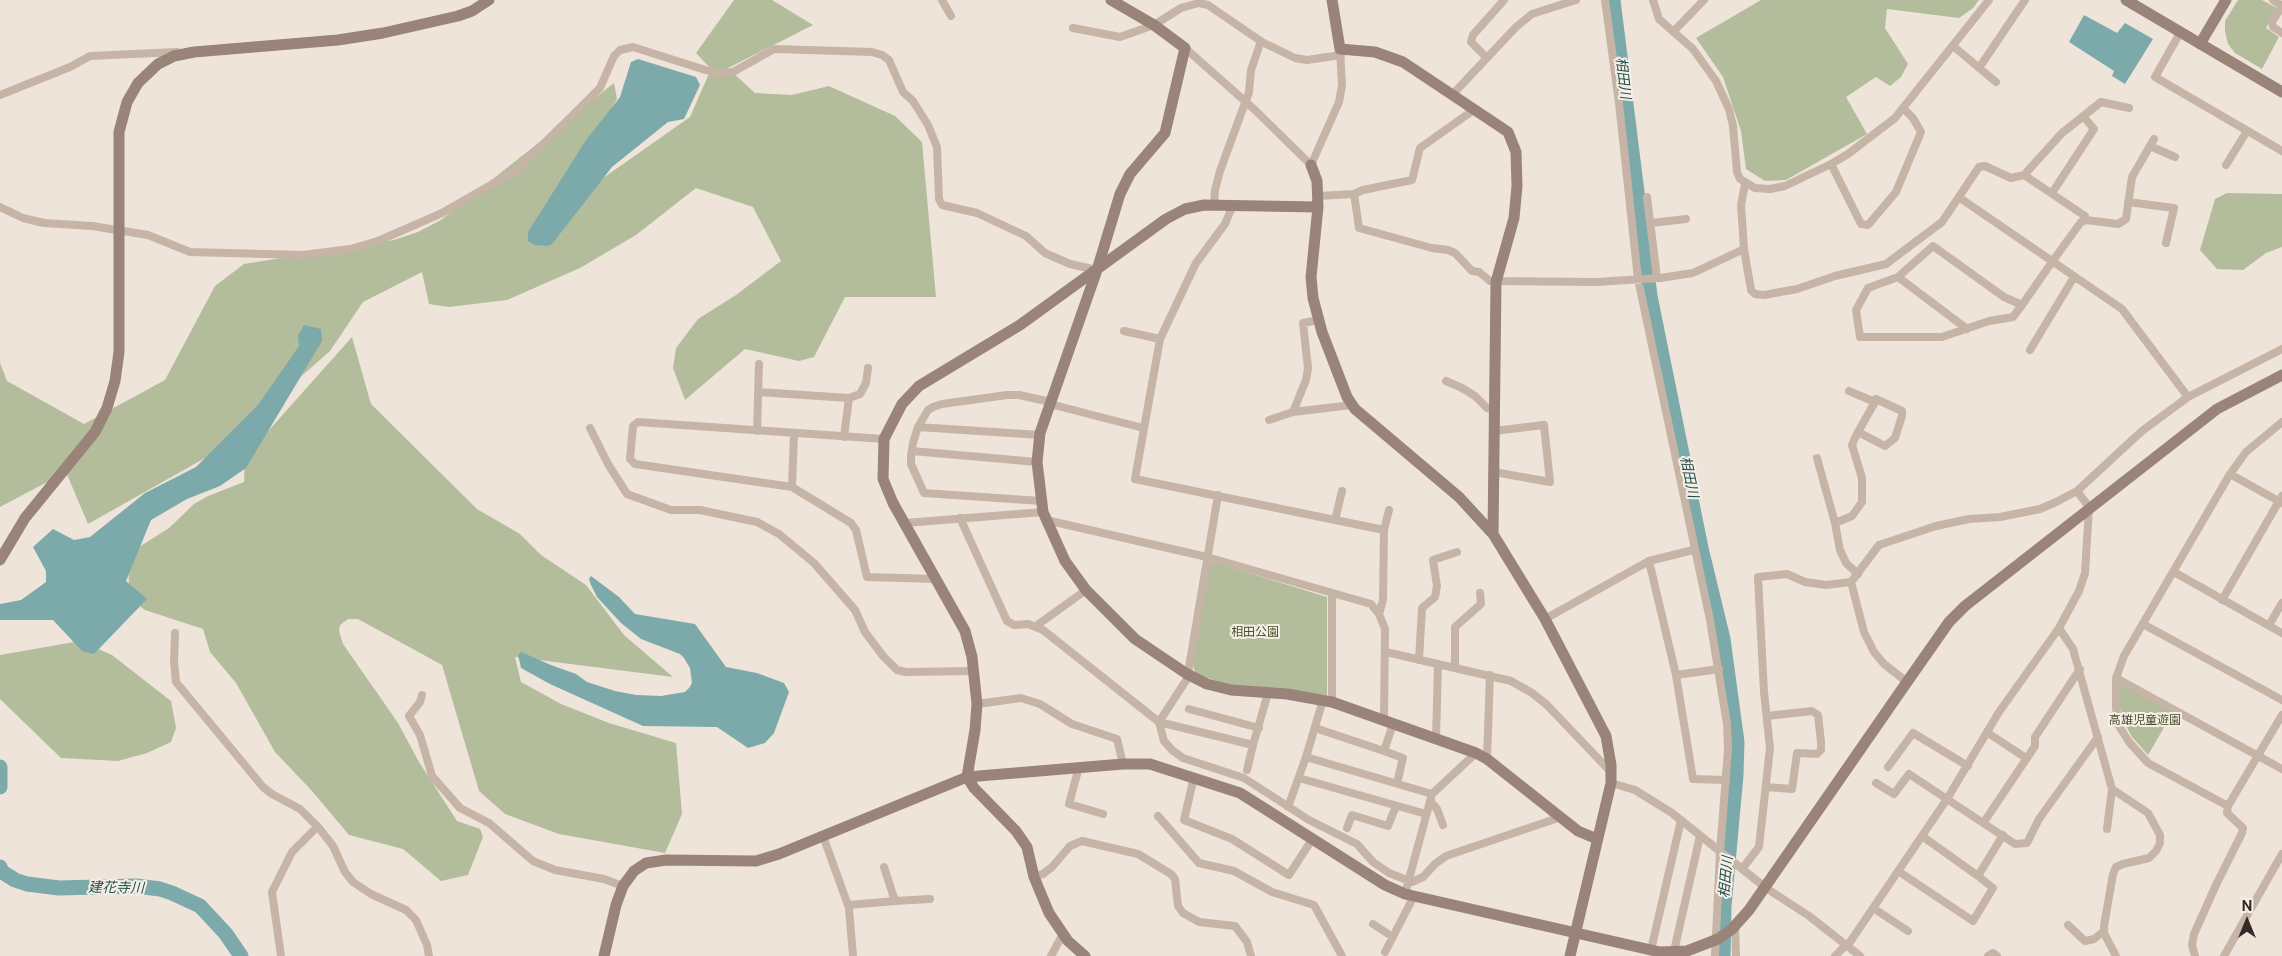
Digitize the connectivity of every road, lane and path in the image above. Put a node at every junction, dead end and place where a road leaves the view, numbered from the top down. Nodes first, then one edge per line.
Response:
1 (489, 0) edge
2 (942, 0) edge
3 (1111, 0) edge
4 (1332, 0) edge
5 (1504, 0) edge
6 (1576, 0) edge
7 (1605, 0) edge
8 (1653, 0) edge
9 (1704, 0) edge
10 (1990, 0) edge
11 (2025, 0) edge
12 (2126, 0) edge
13 (2226, 0) edge
14 (2273, 0) edge
15 (2282, 6) edge
16 (951, 16) dead end
17 (1154, 25) junction
18 (1073, 28) dead end
19 (1673, 32) junction
20 (2180, 33) junction
21 (2282, 33) edge
22 (1260, 41) junction
23 (2200, 44) junction
24 (1953, 46) junction
25 (1185, 48) junction
26 (194, 52) junction
27 (1341, 52) junction
28 (1487, 58) junction
29 (1980, 68) junction
30 (1996, 82) dead end
31 (2282, 92) edge
32 (1453, 94) junction
33 (0, 95) edge
34 (1245, 101) junction
35 (1903, 108) junction
36 (2129, 108) dead end
37 (1475, 109) junction
38 (2083, 116) junction
39 (2247, 131) junction
40 (2154, 139) dead end
41 (2150, 146) junction
42 (2282, 152) edge
43 (2175, 157) dead end
44 (1831, 164) junction
45 (1311, 165) junction
46 (2226, 165) dead end
47 (2024, 175) junction
48 (1746, 184) junction
49 (2052, 193) junction
50 (1354, 194) junction
51 (1648, 197) dead end
52 (1960, 198) junction
53 (1318, 202) junction
54 (2128, 202) junction
55 (1214, 205) junction
56 (1233, 205) junction
57 (0, 207) edge
58 (1686, 219) dead end
59 (2086, 220) junction
60 (1651, 223) junction
61 (120, 230) junction
62 (2166, 243) dead end
63 (1744, 249) junction
64 (2052, 262) junction
65 (1097, 270) junction
66 (1898, 277) junction
67 (2074, 277) junction
68 (1655, 278) junction
69 (1640, 279) junction
70 (1496, 282) junction
71 (2022, 305) junction
72 (1318, 320) junction
73 (1967, 329) junction
74 (1124, 331) dead end
75 (1160, 339) junction
76 (2282, 349) edge
77 (2030, 350) dead end
78 (759, 364) dead end
79 (868, 368) dead end
80 (2282, 375) edge
81 (1446, 380) dead end
82 (1849, 391) dead end
83 (758, 392) junction
84 (2188, 397) junction
85 (849, 398) junction
86 (1874, 402) junction
87 (1050, 403) junction
88 (1352, 405) junction
89 (1494, 410) junction
90 (1293, 412) junction
91 (1268, 420) dead end
92 (2282, 422) edge
93 (918, 427) junction
94 (590, 428) dead end
95 (1143, 428) junction
96 (757, 430) junction
97 (1494, 431) junction
98 (1858, 432) junction
99 (794, 433) junction
100 (1040, 435) junction
101 (844, 437) junction
102 (884, 439) junction
103 (912, 451) junction
104 (1817, 458) dead end
105 (1036, 462) junction
106 (1494, 472) junction
107 (2230, 474) junction
108 (792, 487) junction
109 (1342, 491) dead end
110 (2077, 491) junction
111 (1218, 494) junction
112 (2281, 500) edge
113 (2088, 507) junction
114 (1389, 510) dead end
115 (1043, 511) junction
116 (960, 518) junction
117 (1335, 520) junction
118 (905, 523) junction
119 (1835, 523) junction
120 (1384, 530) junction
121 (1493, 534) junction
122 (1693, 550) junction
123 (1457, 552) dead end
124 (1207, 557) junction
125 (0, 560) edge
126 (1649, 561) junction
127 (2174, 572) junction
128 (1858, 574) junction
129 (936, 579) junction
130 (1851, 582) junction
131 (1086, 590) junction
132 (1480, 593) dead end
133 (1332, 595) junction
134 (2222, 600) junction
135 (2282, 603) edge
136 (1379, 614) junction
137 (1545, 619) junction
138 (2143, 624) junction
139 (2269, 625) junction
140 (1036, 626) junction
141 (2059, 628) junction
142 (175, 633) dead end
143 (2282, 633) edge
144 (1386, 652) junction
145 (1419, 660) junction
146 (1438, 664) junction
147 (1455, 668) junction
148 (1719, 669) junction
149 (2080, 669) junction
150 (973, 671) junction
151 (1187, 674) junction
152 (1676, 674) junction
153 (1490, 675) junction
154 (2116, 678) junction
155 (1907, 682) junction
156 (1268, 692) junction
157 (422, 695) dead end
158 (2282, 700) edge
159 (1327, 701) junction
160 (977, 704) junction
161 (1189, 709) dead end
162 (2282, 715) edge
163 (1767, 716) junction
164 (1159, 722) junction
165 (1389, 722) junction
166 (1258, 728) junction
167 (1315, 728) junction
168 (1988, 733) junction
169 (2098, 738) junction
170 (1436, 739) junction
171 (1253, 745) junction
172 (1384, 751) junction
173 (1476, 753) junction
174 (2259, 756) junction
175 (1306, 757) junction
176 (2026, 758) junction
177 (1487, 759) junction
178 (1123, 764) junction
179 (1968, 766) junction
180 (1079, 767) junction
181 (1888, 767) dead end
182 (2282, 769) edge
183 (1247, 770) dead end
184 (967, 776) junction
185 (1194, 777) junction
186 (1611, 777) junction
187 (1299, 778) junction
188 (1726, 780) junction
189 (1397, 783) junction
190 (1876, 783) dead end
191 (1766, 788) junction
192 (2112, 788) junction
193 (1431, 797) junction
194 (1947, 799) junction
195 (1396, 806) junction
196 (2228, 806) junction
197 (1288, 807) junction
198 (1103, 814) dead end
199 (1426, 814) junction
200 (1158, 816) dead end
201 (1561, 817) junction
202 (1681, 820) junction
203 (1984, 822) junction
204 (1443, 825) dead end
205 (318, 827) junction
206 (1347, 828) dead end
207 (2107, 829) dead end
208 (2003, 835) junction
209 (823, 836) junction
210 (1700, 836) junction
211 (1922, 836) junction
212 (1313, 838) junction
213 (1597, 839) junction
214 (1721, 853) junction
215 (2282, 854) edge
216 (884, 867) dead end
217 (1742, 869) junction
218 (1898, 871) junction
219 (1978, 876) junction
220 (1034, 877) junction
221 (1408, 881) junction
222 (623, 886) junction
223 (1766, 888) junction
224 (1410, 895) junction
225 (930, 900) dead end
226 (895, 901) junction
227 (848, 905) junction
228 (1873, 908) junction
229 (1373, 924) dead end
230 (2068, 925) dead end
231 (1734, 927) junction
232 (1908, 931) dead end
233 (2104, 931) junction
234 (1062, 934) junction
235 (1574, 934) junction
236 (1393, 936) junction
237 (1717, 940) junction
238 (1847, 945) junction
239 (1651, 950) junction
240 (1674, 951) junction
241 (1385, 952) dead end
242 (1686, 954) edge
243 (281, 956) edge
244 (429, 956) edge
245 (604, 956) edge
246 (853, 956) edge
247 (1051, 956) edge
248 (1085, 956) edge
249 (1251, 956) edge
250 (1342, 956) edge
251 (1570, 956) edge
252 (1715, 956) edge
253 (1736, 956) edge
254 (1835, 956) edge
255 (1860, 956) edge
256 (1988, 956) edge
257 (1997, 956) edge
258 (2116, 956) edge
259 (2196, 956) edge
260 (2224, 956) edge

1 - 26 street
2 - 16 street
3 - 17 street
4 - 27 street
5 - 28 street
6 - 28 street
7 - 69 street
8 - 19 street
9 - 19 street
10 - 24 street
11 - 29 street
12 - 20 street
13 - 23 street
14 - 15 street
15 - 21 street
17 - 18 street
17 - 22 street
17 - 25 street
19 - 48 street
20 - 23 street
20 - 39 street
22 - 27 street
22 - 34 street
23 - 31 street
24 - 29 street
24 - 35 street
25 - 34 street
25 - 65 street
26 - 33 street
26 - 61 street
27 - 32 street
27 - 45 street
28 - 32 street
29 - 30 street
32 - 37 street
34 - 45 street
34 - 55 street
35 - 44 street
35 - 44 street
36 - 38 street
37 - 50 street
37 - 70 street
38 - 47 street
38 - 49 street
39 - 42 street
39 - 46 street
40 - 41 street
41 - 43 street
41 - 54 street
44 - 48 street
45 - 53 street
47 - 49 street
47 - 52 street
48 - 63 street
49 - 59 street
50 - 53 street
50 - 70 street
51 - 60 street
52 - 63 street
52 - 64 street
53 - 56 street
53 - 72 street
54 - 59 street
54 - 62 street
55 - 56 street
55 - 65 street
56 - 75 street
57 - 61 street
58 - 60 street
59 - 64 street
60 - 68 street
61 - 65 street
61 - 125 street
63 - 68 street
64 - 67 street
64 - 71 street
65 - 87 street
65 - 102 street
66 - 71 street
66 - 73 street
66 - 73 street
67 - 77 street
67 - 84 street
68 - 69 street
69 - 70 street
69 - 122 street
70 - 89 street
71 - 73 street
72 - 88 street
72 - 90 street
74 - 75 street
75 - 95 street
76 - 84 street
78 - 83 street
79 - 85 street
80 - 113 street
81 - 89 street
82 - 86 street
83 - 85 street
83 - 96 street
84 - 110 street
85 - 101 street
86 - 98 street
86 - 98 street
87 - 93 street
87 - 95 street
87 - 100 street
88 - 90 street
88 - 121 street
89 - 97 street
90 - 91 street
92 - 107 street
93 - 100 street
93 - 103 street
94 - 150 street
95 - 111 street
96 - 99 street
96 - 108 street
97 - 106 street
97 - 106 street
98 - 119 street
99 - 101 street
99 - 108 street
100 - 105 street
101 - 102 street
102 - 118 street
103 - 105 street
103 - 115 street
104 - 119 street
105 - 115 street
106 - 121 street
107 - 112 street
107 - 127 street
108 - 129 street
109 - 117 street
110 - 113 street
110 - 128 street
111 - 117 street
111 - 124 street
112 - 134 street
113 - 141 street
113 - 155 street
114 - 120 street
115 - 116 street
115 - 124 street
115 - 131 street
116 - 118 street
116 - 140 street
117 - 120 street
118 - 129 street
119 - 128 street
120 - 136 street
121 - 137 street
122 - 126 street
122 - 148 street
123 - 145 street
124 - 133 street
124 - 151 street
126 - 137 street
126 - 152 street
127 - 134 street
127 - 138 street
128 - 130 street
129 - 150 street
130 - 155 street
130 - 163 street
131 - 140 street
131 - 151 street
132 - 147 street
133 - 136 street
133 - 159 street
134 - 139 street
135 - 139 street
136 - 144 street
137 - 186 street
138 - 154 street
138 - 158 street
139 - 143 street
140 - 164 street
141 - 149 street
141 - 168 street
142 - 205 street
144 - 145 street
144 - 165 street
145 - 146 street
146 - 147 street
146 - 170 street
147 - 153 street
148 - 152 street
148 - 188 street
149 - 169 street
149 - 176 street
150 - 160 street
151 - 156 street
151 - 164 street
152 - 188 street
153 - 177 street
153 - 186 street
154 - 174 street
154 - 196 street
155 - 223 street
156 - 159 street
156 - 166 street
157 - 222 street
159 - 165 street
159 - 167 street
160 - 178 street
160 - 184 street
161 - 166 street
162 - 174 street
163 - 191 street
163 - 191 street
164 - 171 street
164 - 197 street
165 - 170 street
165 - 172 street
166 - 171 street
167 - 172 street
167 - 175 street
168 - 176 street
168 - 179 street
169 - 192 street
169 - 208 street
170 - 173 street
171 - 183 street
172 - 189 street
173 - 177 street
173 - 193 street
174 - 182 street
174 - 196 street
175 - 187 street
175 - 189 street
176 - 203 street
177 - 201 street
178 - 180 street
178 - 185 street
179 - 181 street
179 - 194 street
180 - 184 street
180 - 198 street
184 - 209 street
184 - 220 street
185 - 212 street
185 - 212 street
186 - 202 street
186 - 213 street
187 - 195 street
187 - 197 street
188 - 214 street
189 - 193 street
190 - 194 street
191 - 217 street
192 - 207 street
192 - 233 street
193 - 199 street
193 - 204 street
194 - 203 street
194 - 211 street
195 - 199 street
195 - 206 street
196 - 259 street
197 - 221 street
199 - 221 street
200 - 250 street
201 - 213 street
201 - 221 street
202 - 210 street
202 - 239 street
203 - 208 street
205 - 243 street
205 - 244 street
208 - 219 street
209 - 222 street
209 - 227 street
210 - 214 street
210 - 240 street
211 - 218 street
211 - 219 street
212 - 224 street
213 - 235 street
214 - 217 street
214 - 237 street
215 - 260 street
216 - 226 street
217 - 223 street
218 - 219 street
218 - 228 street
220 - 234 street
220 - 249 street
221 - 224 street
222 - 245 street
223 - 231 street
223 - 238 street
224 - 235 street
224 - 236 street
225 - 226 street
226 - 227 street
227 - 246 street
228 - 232 street
228 - 238 street
229 - 236 street
230 - 233 street
231 - 237 street
231 - 253 street
233 - 258 street
234 - 247 street
234 - 248 street
235 - 239 street
235 - 251 street
236 - 241 street
237 - 242 street
237 - 252 street
238 - 254 street
238 - 255 street
239 - 240 street
240 - 242 street
256 - 257 street

